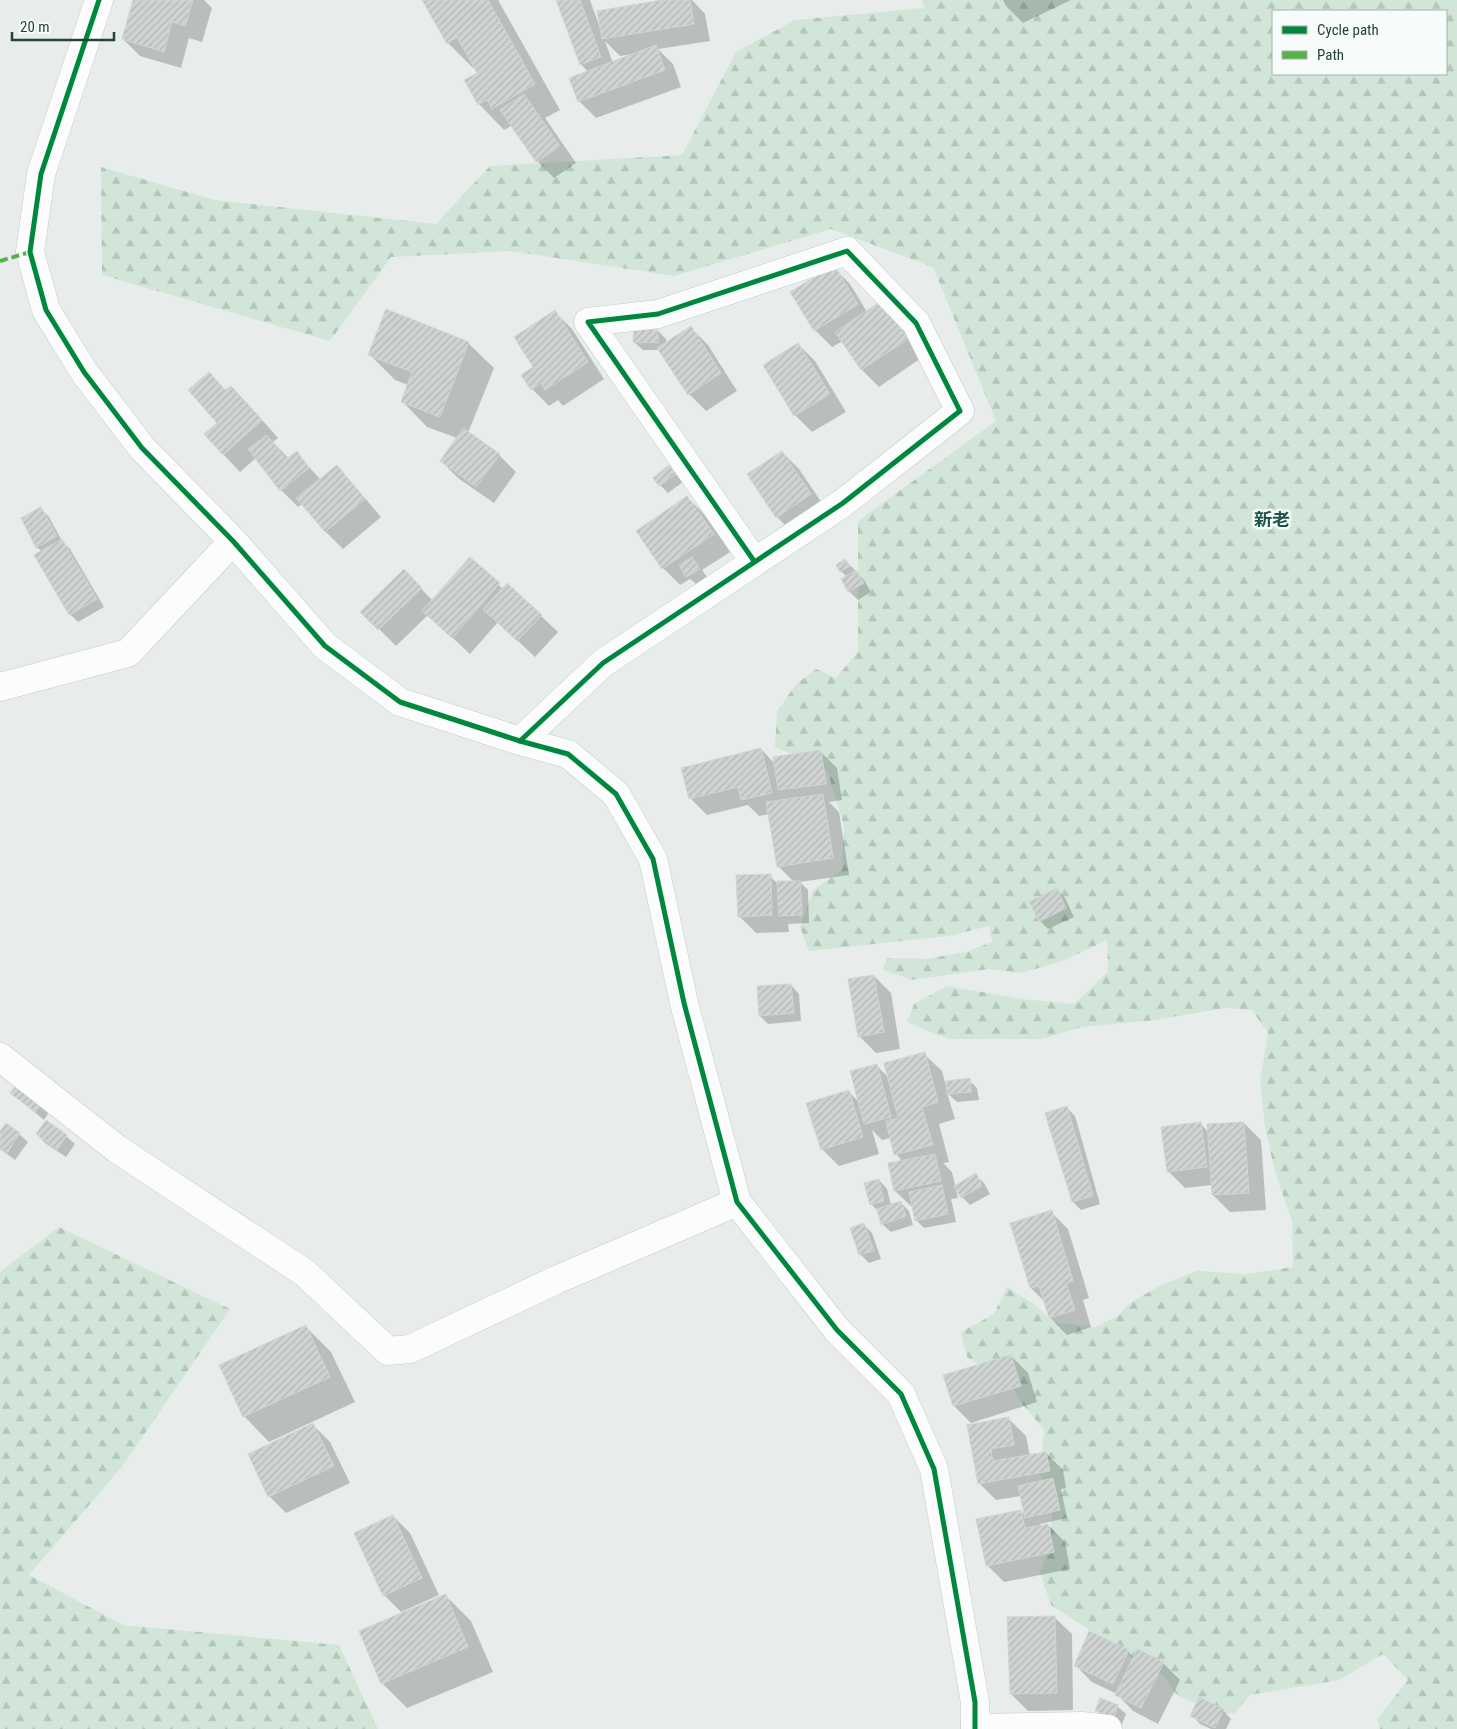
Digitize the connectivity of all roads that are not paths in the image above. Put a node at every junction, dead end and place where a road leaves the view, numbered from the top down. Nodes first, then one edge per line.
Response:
1 (99, 0) edge
2 (233, 541) junction
3 (754, 561) junction
4 (0, 686) edge
5 (520, 741) junction
6 (0, 1057) edge
7 (737, 1202) junction
8 (975, 1729) edge
9 (1108, 1729) edge

1 - 2 street
2 - 4 street
2 - 5 street
3 - 3 street
3 - 5 street
5 - 7 street
6 - 7 street
7 - 8 street
8 - 9 street

